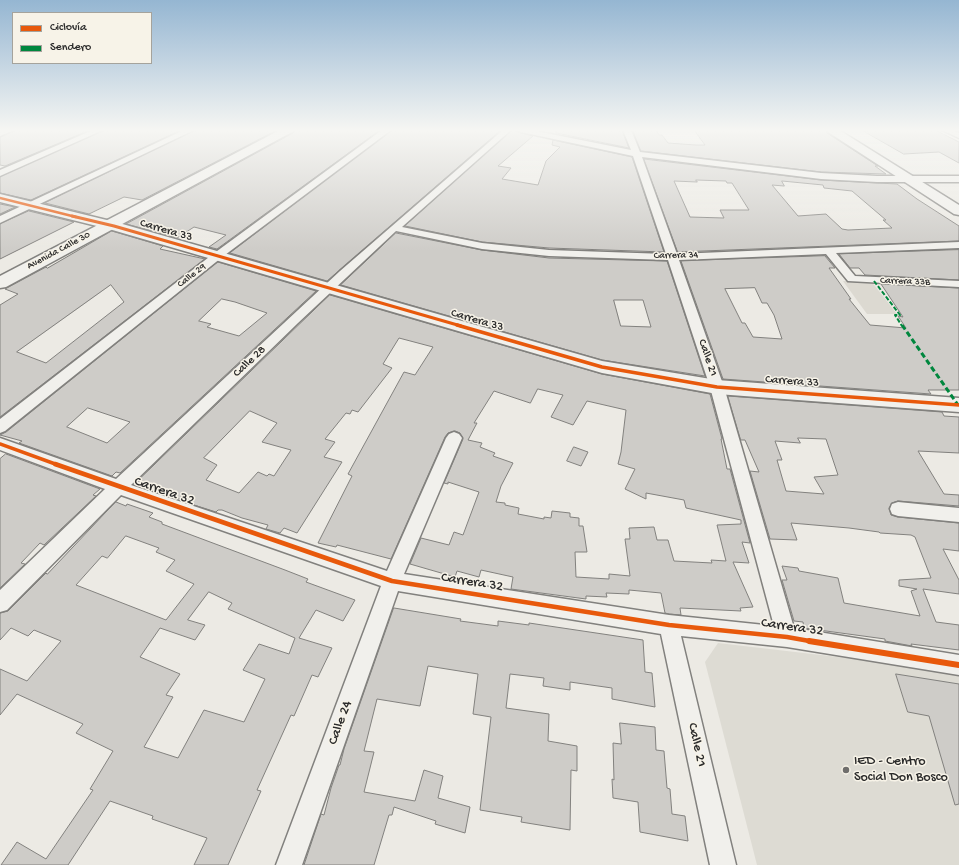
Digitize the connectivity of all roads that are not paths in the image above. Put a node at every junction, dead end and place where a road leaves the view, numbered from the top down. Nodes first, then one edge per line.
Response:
1 (104, 170) edge
2 (195, 170) edge
3 (206, 170) edge
4 (333, 170) edge
5 (460, 170) edge
6 (643, 170) edge
7 (773, 170) edge
8 (896, 170) edge
9 (914, 170) edge
10 (959, 179) edge
11 (911, 180) junction
12 (930, 180) junction
13 (0, 198) edge
14 (959, 199) edge
15 (31, 205) junction
16 (959, 211) edge
17 (0, 220) edge
18 (100, 222) junction
19 (394, 228) junction
20 (959, 245) edge
21 (36, 249) dead end
22 (828, 250) junction
23 (217, 256) junction
24 (673, 258) junction
25 (0, 283) edge
26 (959, 284) edge
27 (328, 289) junction
28 (717, 387) junction
29 (959, 405) edge
30 (0, 427) edge
31 (454, 438) dead end
32 (0, 444) edge
33 (118, 487) junction
34 (898, 509) dead end
35 (959, 515) edge
36 (392, 581) junction
37 (0, 603) edge
38 (669, 626) junction
39 (787, 637) junction
40 (959, 665) edge
41 (289, 865) edge
42 (723, 865) edge

1 - 15 street
2 - 18 highway, Avenida Calle 30
3 - 18 highway, Avenida Calle 30
4 - 23 street, Calle 29
5 - 19 street, Calle 28
6 - 24 street, Calle 21
7 - 11 street
8 - 11 street
9 - 12 street
10 - 12 street
11 - 12 street
11 - 16 street
12 - 14 street
13 - 15 street, Carrera 33
15 - 17 street
15 - 18 street, Carrera 33
18 - 21 highway, Avenida Calle 30
18 - 23 street, Carrera 33
18 - 25 highway, Avenida Calle 30
19 - 24 street, Carrera 34
19 - 27 street, Calle 28
20 - 22 street, Carrera 34
22 - 24 street, Carrera 34
22 - 26 street, Carrera 33B
23 - 27 street, Carrera 33
23 - 30 street, Calle 29
24 - 28 street, Calle 21
27 - 28 street, Carrera 33
27 - 33 street, Calle 28
28 - 29 street, Carrera 33
28 - 39 street, Calle 21
31 - 36 street, Calle 24
32 - 33 street, Carrera 32
33 - 36 street, Carrera 32
33 - 37 street, Calle 28
34 - 35 street
36 - 38 street, Carrera 32
36 - 41 street, Calle 24
38 - 39 street, Carrera 32
38 - 42 street, Calle 21
39 - 40 street, Carrera 32

